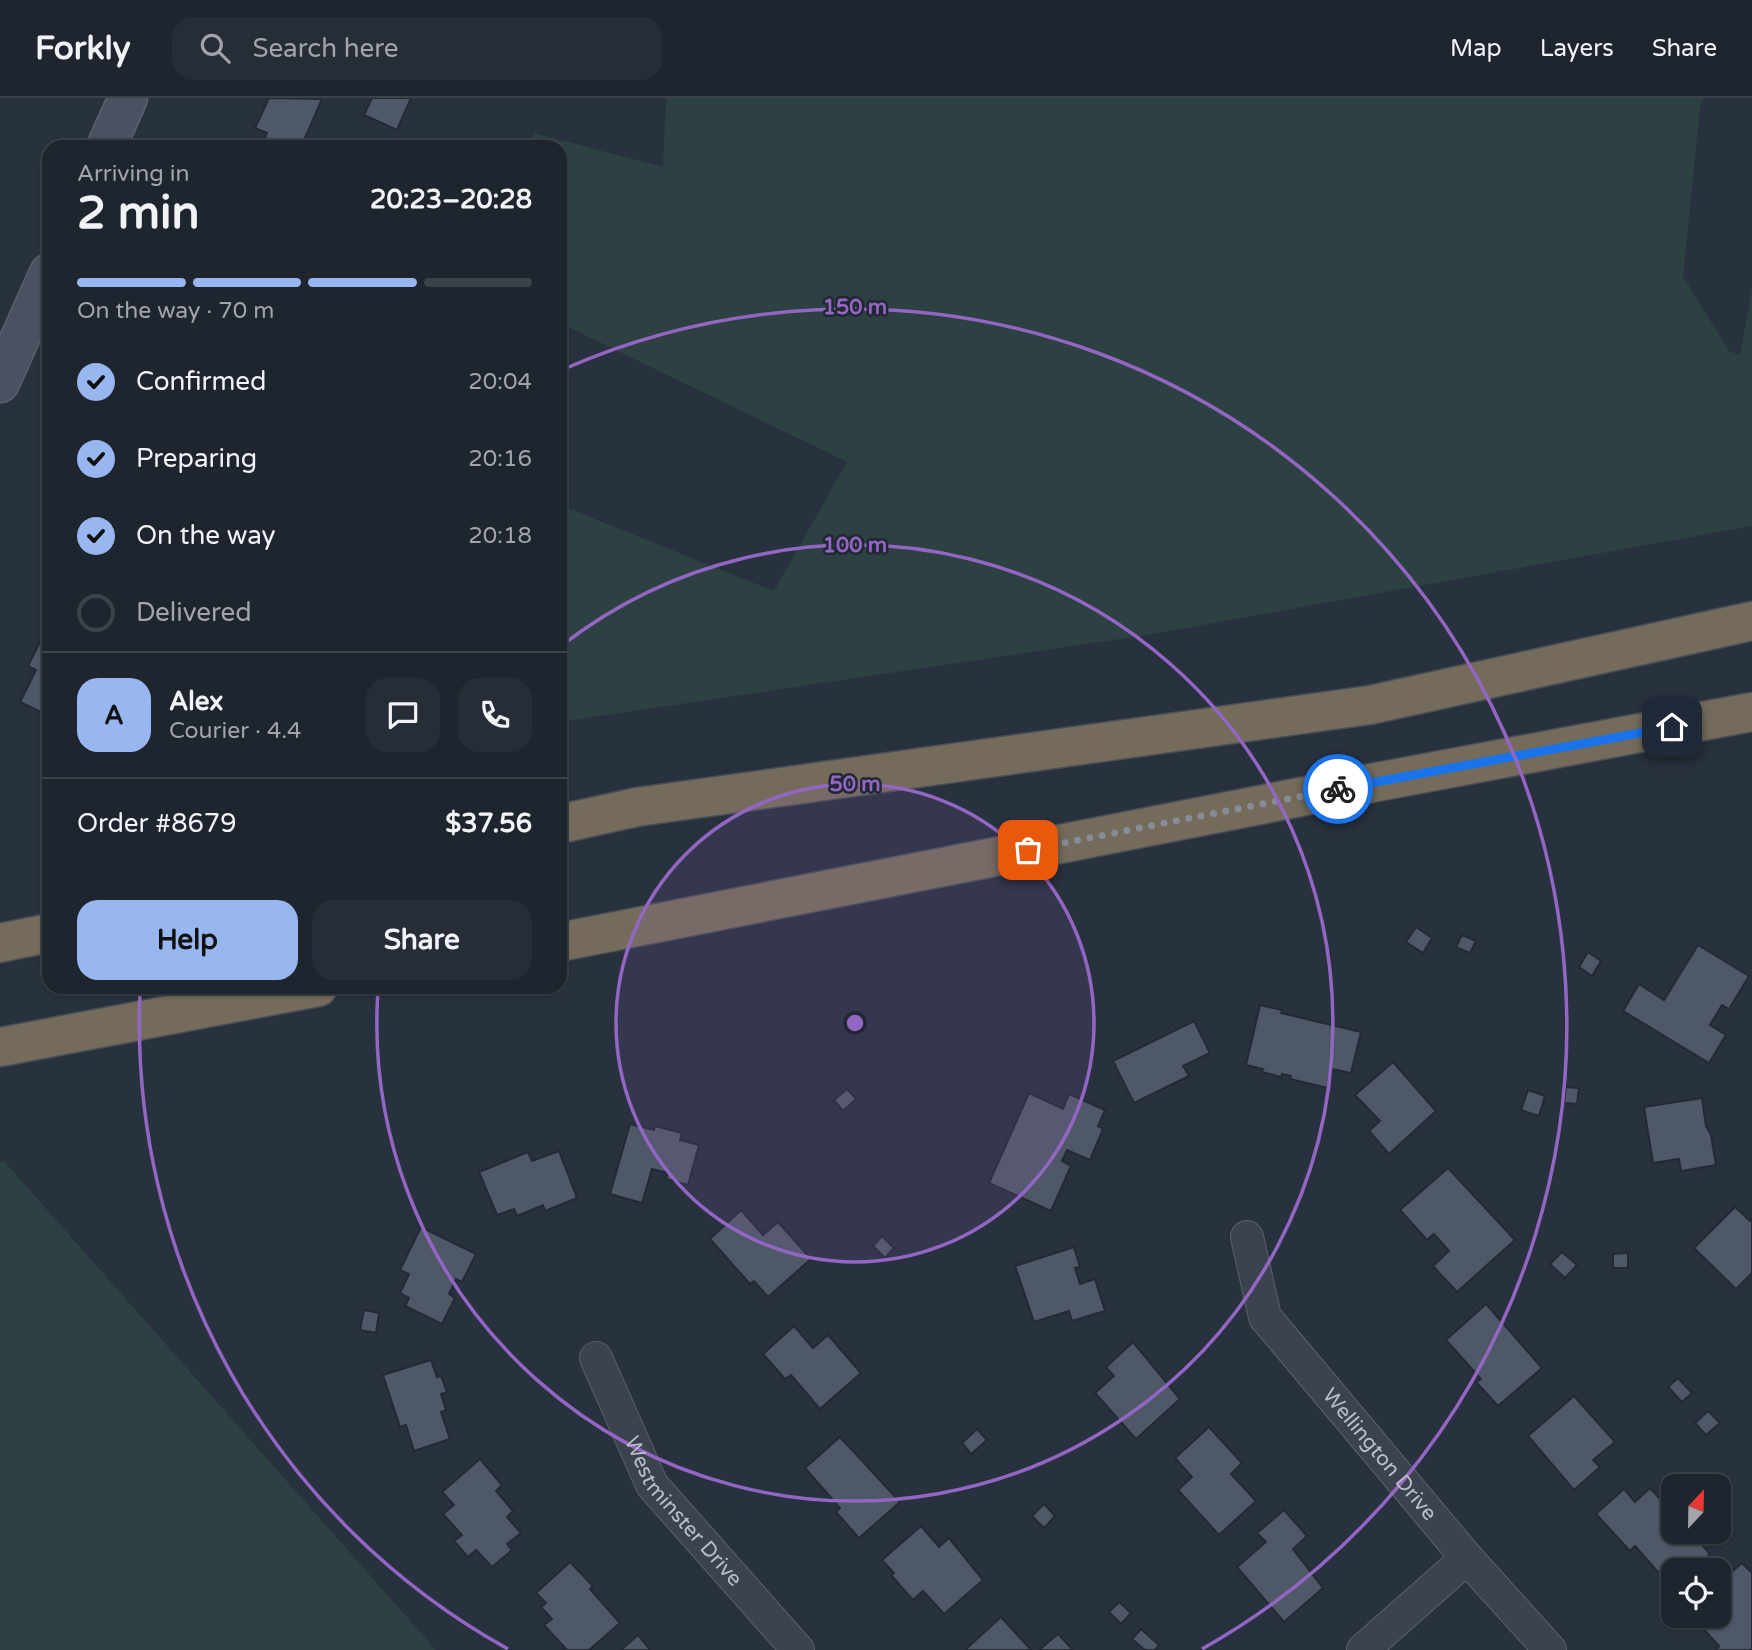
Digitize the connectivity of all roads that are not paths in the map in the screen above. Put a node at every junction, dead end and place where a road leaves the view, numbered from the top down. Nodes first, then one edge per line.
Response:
1 (128, 98) edge
2 (109, 140) edge
3 (42, 289) edge
4 (0, 383) edge
5 (1752, 621) edge
6 (1752, 712) edge
7 (567, 822) edge
8 (42, 934) edge
9 (567, 941) edge
10 (0, 943) edge
11 (280, 994) edge
12 (0, 1046) edge
13 (1247, 1237) dead end
14 (596, 1358) dead end
15 (1467, 1558) junction
16 (798, 1650) edge
17 (1363, 1650) edge
18 (1550, 1650) edge

1 - 2 street
3 - 4 street
5 - 7 highway
6 - 9 highway
8 - 10 highway
11 - 12 highway
13 - 15 street, Wellington Drive
14 - 16 street, Westminster Drive
15 - 17 street
15 - 18 street, Wellington Drive

